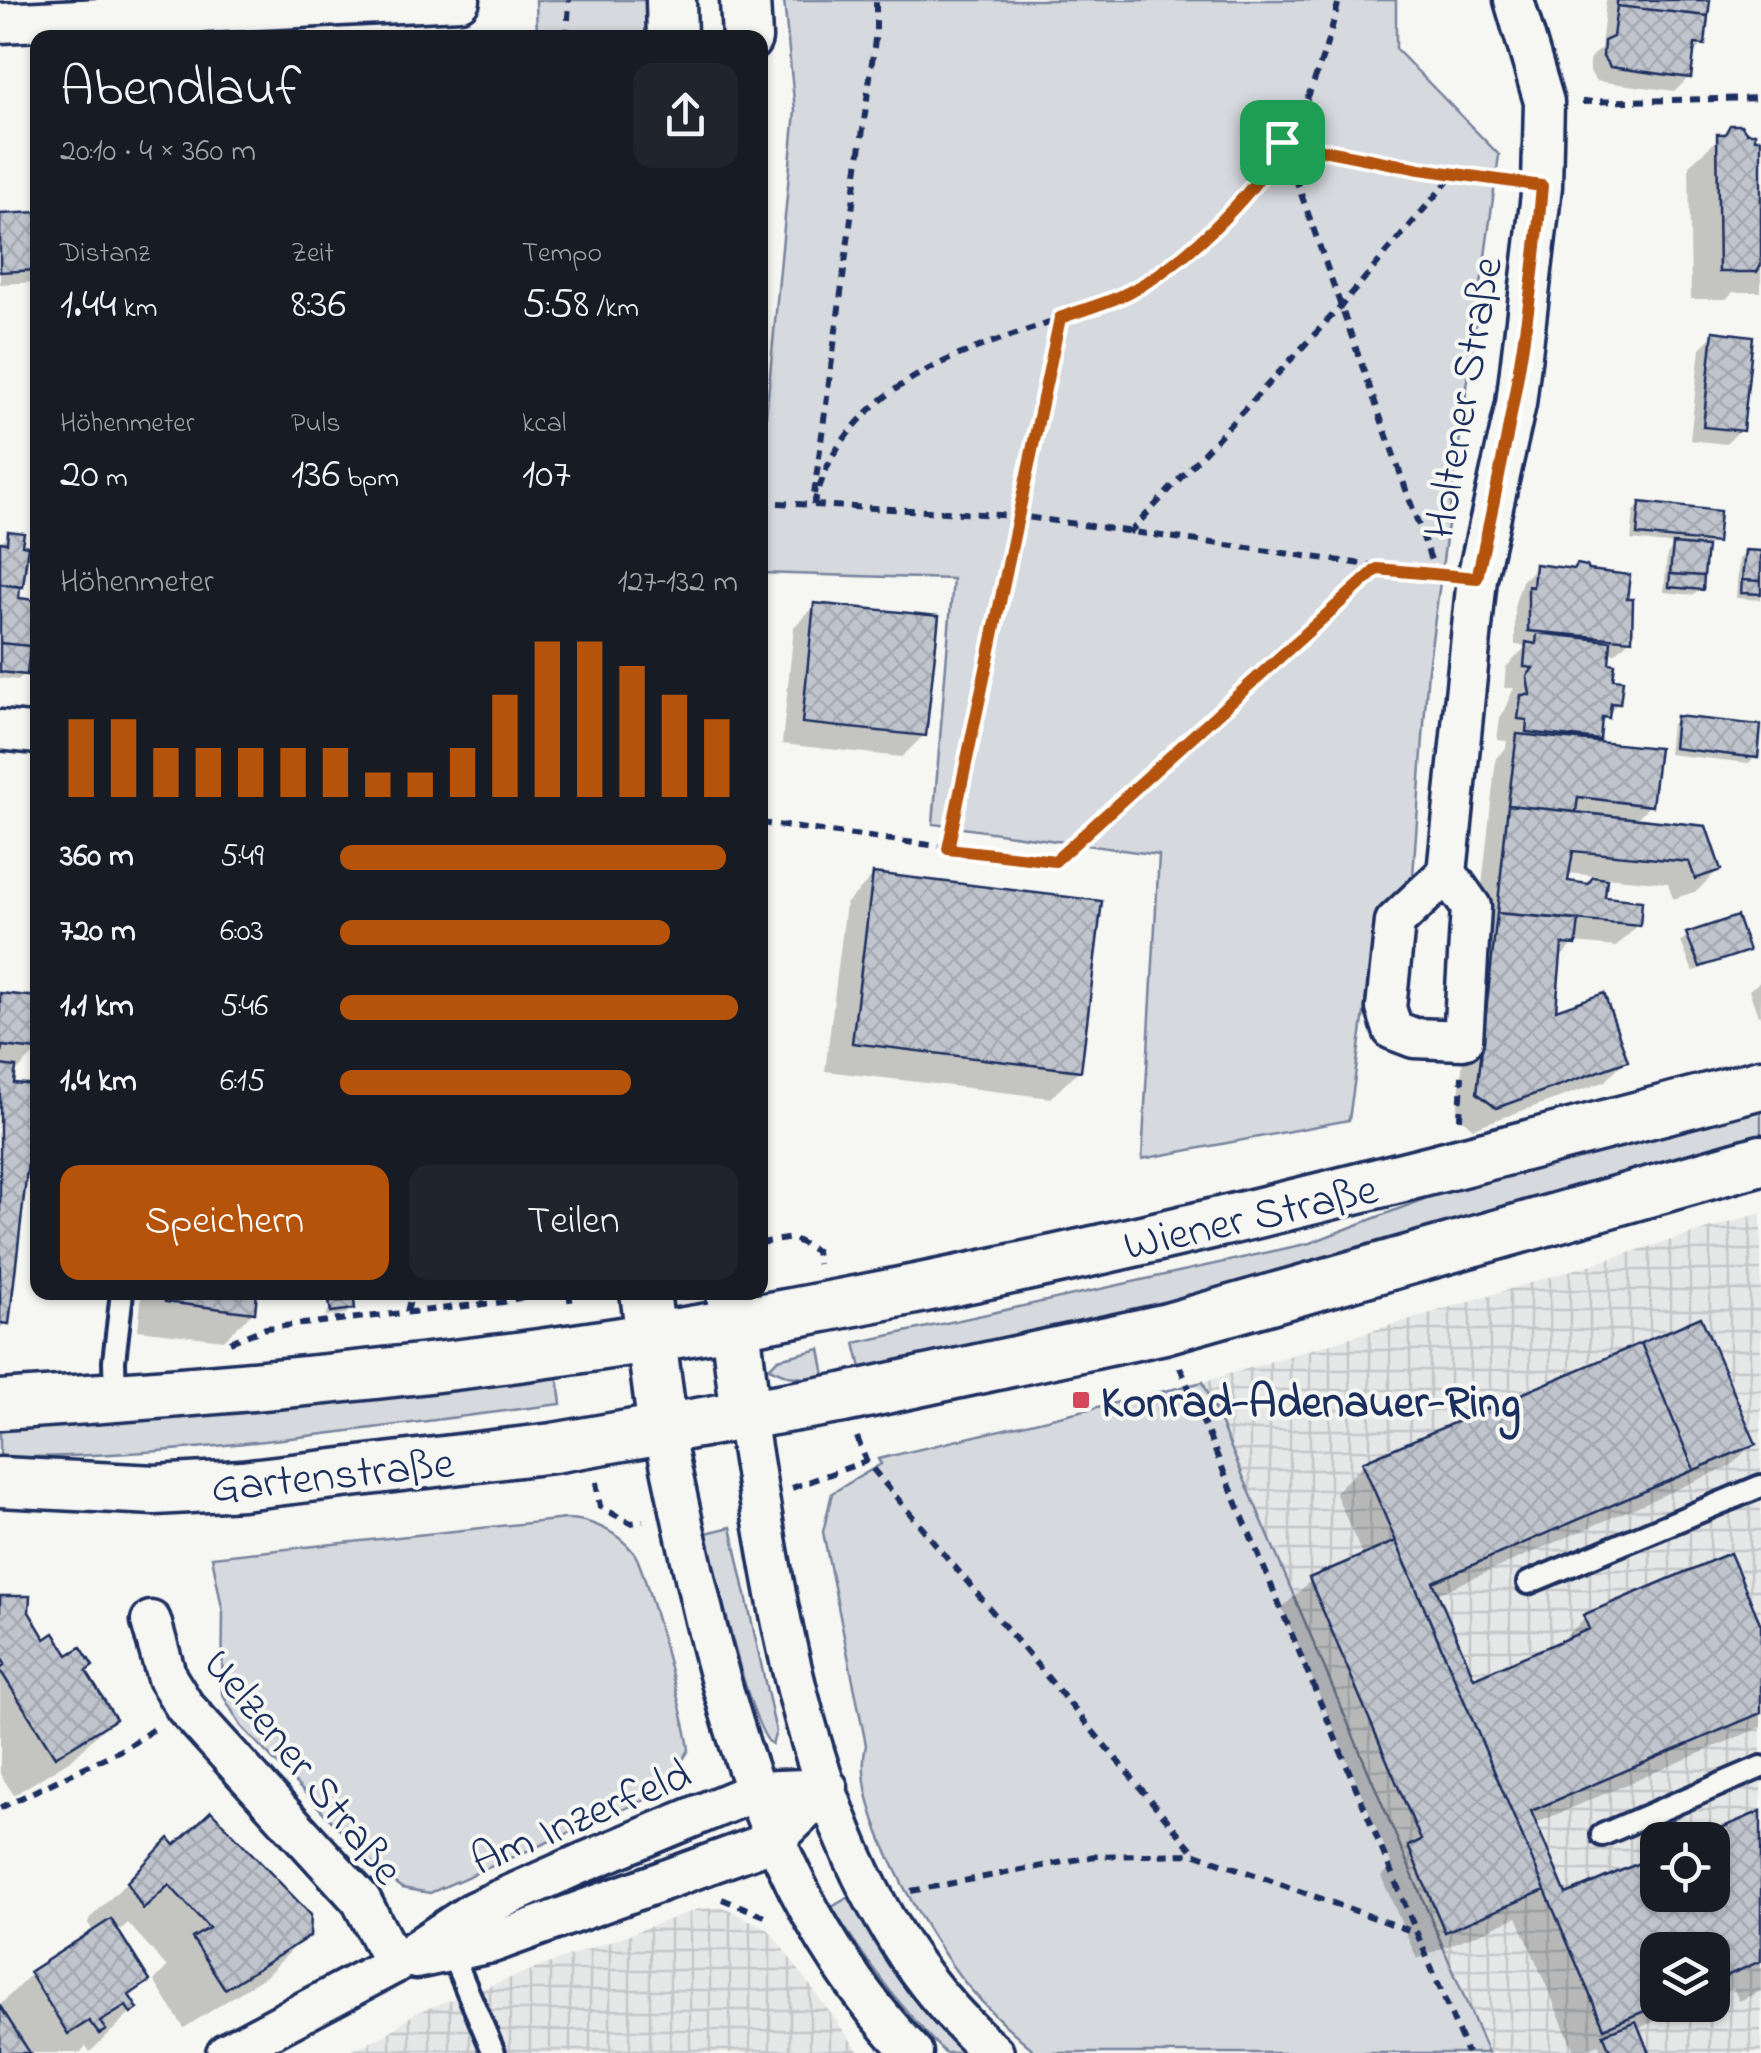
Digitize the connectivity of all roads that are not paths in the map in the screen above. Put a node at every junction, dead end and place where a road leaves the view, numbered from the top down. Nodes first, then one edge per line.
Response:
1 (460, 0) edge
2 (671, 0) edge
3 (745, 0) edge
4 (1514, 0) edge
5 (0, 23) edge
6 (672, 30) edge
7 (746, 30) edge
8 (0, 730) edge
9 (30, 733) edge
10 (1446, 873) junction
11 (1761, 1084) edge
12 (1761, 1160) edge
13 (121, 1300) edge
14 (732, 1308) edge
15 (648, 1315) edge
16 (115, 1398) junction
17 (0, 1406) edge
18 (746, 1416) junction
19 (663, 1430) junction
20 (0, 1482) edge
21 (1761, 1486) edge
22 (1528, 1583) dead end
23 (151, 1622) dead end
24 (1761, 1767) edge
25 (828, 1788) junction
26 (756, 1791) junction
27 (1602, 1834) dead end
28 (775, 1840) junction
29 (451, 1952) junction
30 (394, 1964) junction
31 (226, 2053) edge
32 (494, 2053) edge
33 (913, 2053) edge
34 (994, 2053) edge

1 - 5 street
2 - 6 street
3 - 7 street
4 - 10 street, Holtener Straße
8 - 9 street
10 - 10 street
11 - 14 street, Wiener Straße
12 - 18 street, Wiener Straße
13 - 16 lane
14 - 15 street, Wiener Straße
14 - 18 street
15 - 16 street
15 - 19 street
16 - 17 street
18 - 19 street, Gartenstraße
18 - 25 street
19 - 20 street, Gartenstraße
19 - 26 street
21 - 22 lane
23 - 30 street, Uelzener Straße
24 - 27 lane
25 - 26 street
25 - 28 street
25 - 34 street
26 - 28 street
26 - 30 street, Am Inzerfeld
28 - 29 street, Am Inzerfeld
28 - 33 street
29 - 30 street, Am Inzerfeld
29 - 32 lane
30 - 31 street, Am Inzerfeld

